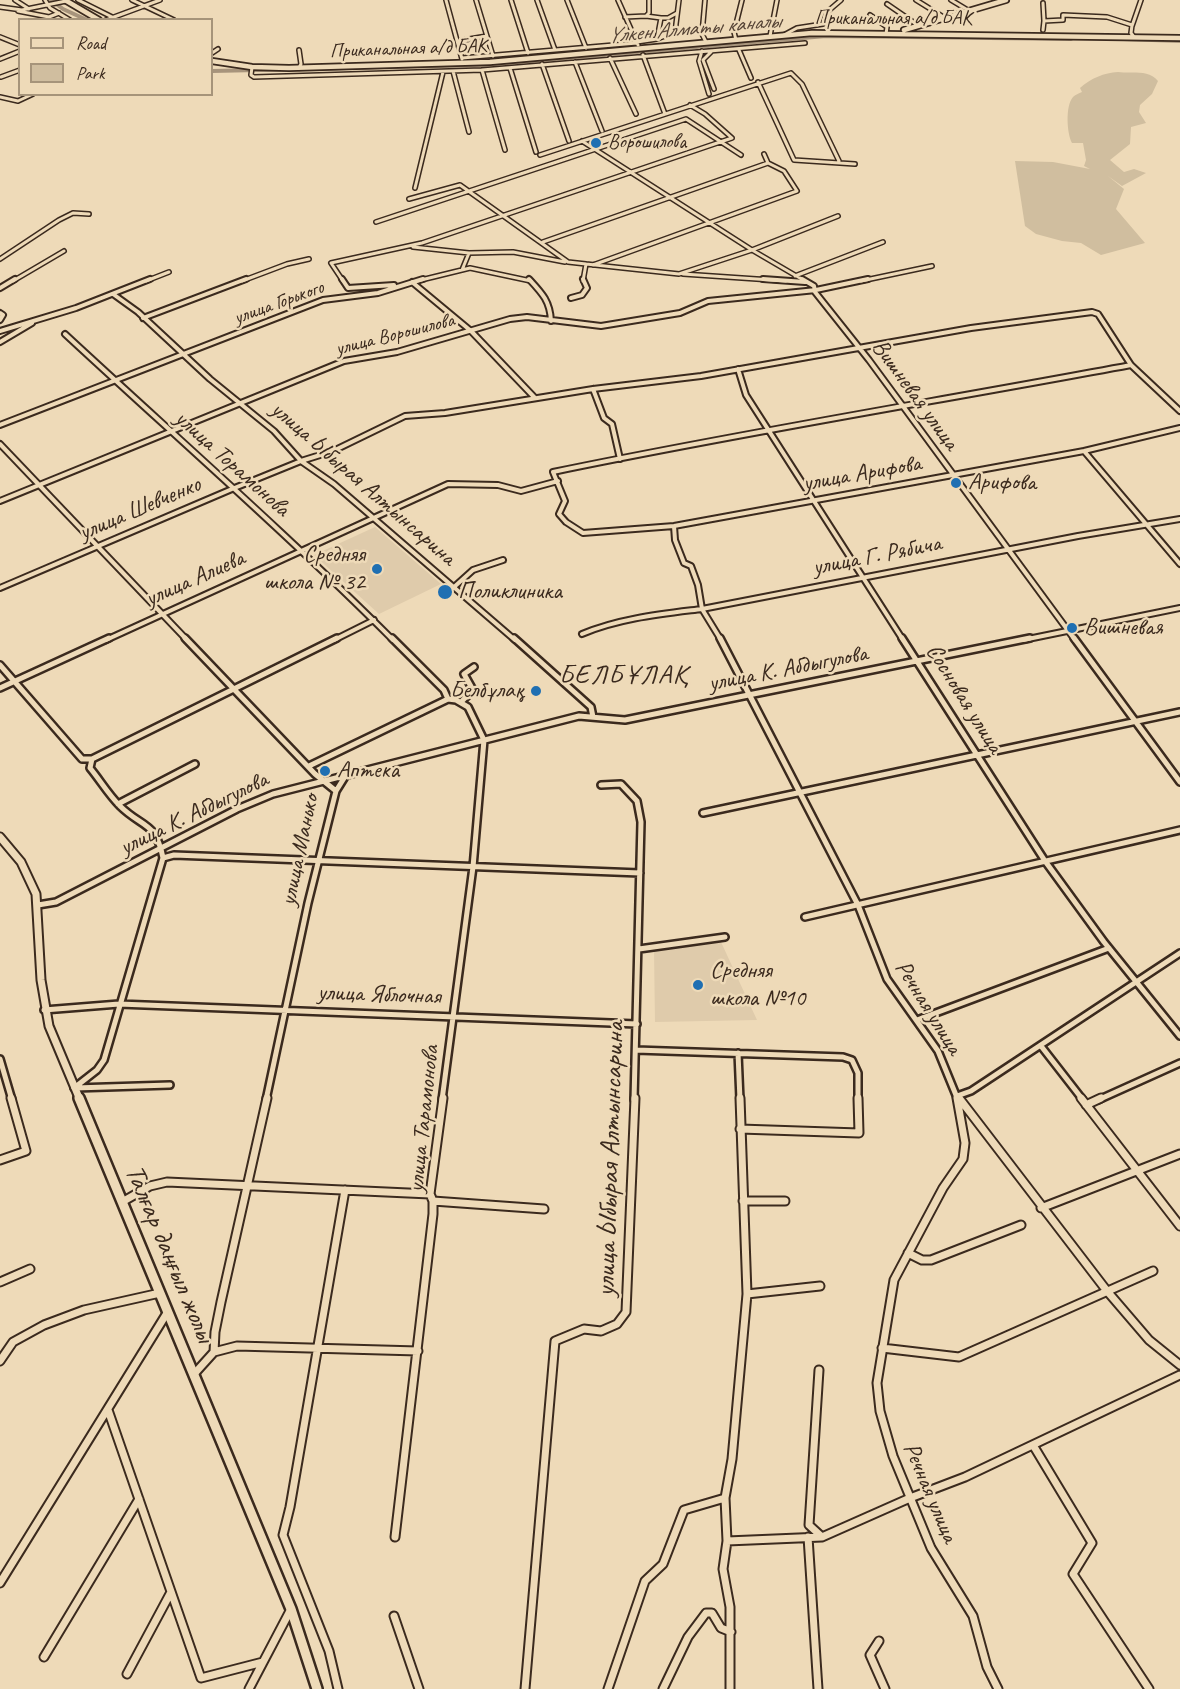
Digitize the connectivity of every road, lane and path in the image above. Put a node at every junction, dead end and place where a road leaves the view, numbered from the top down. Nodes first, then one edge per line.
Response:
1 (15, 0) edge
2 (45, 0) edge
3 (78, 0) edge
4 (132, 0) edge
5 (160, 0) edge
6 (446, 0) edge
7 (476, 0) edge
8 (511, 0) edge
9 (537, 0) edge
10 (567, 0) edge
11 (618, 0) edge
12 (649, 0) edge
13 (679, 0) edge
14 (705, 0) edge
15 (742, 0) edge
16 (777, 0) edge
17 (841, 0) edge
18 (916, 0) edge
19 (951, 0) edge
20 (984, 0) edge
21 (1006, 0) edge
22 (1140, 0) edge
23 (66, 1) edge
24 (1043, 3) dead end
25 (887, 4) dead end
26 (47, 5) junction
27 (145, 6) junction
28 (987, 6) junction
29 (0, 8) edge
30 (5, 8) junction
31 (18, 9) junction
32 (29, 9) junction
33 (971, 12) junction
34 (0, 13) edge
35 (59, 13) junction
36 (677, 13) junction
37 (647, 14) junction
38 (624, 15) junction
39 (870, 15) dead end
40 (113, 17) joint
41 (67, 18) edge
42 (96, 18) edge
43 (170, 18) edge
44 (661, 18) junction
45 (945, 18) junction
46 (1044, 21) junction
47 (919, 26) junction
48 (1132, 26) junction
49 (1044, 30) dead end
50 (886, 33) junction
51 (784, 35) junction
52 (487, 36) junction
53 (770, 36) junction
54 (1134, 37) junction
55 (1, 38) edge
56 (1180, 38) edge
57 (657, 39) junction
58 (736, 40) junction
59 (458, 41) junction
60 (706, 42) junction
61 (637, 43) junction
62 (805, 43) dead end
63 (18, 44) edge
64 (586, 48) junction
65 (640, 48) junction
66 (219, 49) dead end
67 (571, 49) junction
68 (299, 50) dead end
69 (555, 50) junction
70 (739, 50) junction
71 (702, 51) junction
72 (18, 52) edge
73 (213, 52) edge
74 (712, 52) junction
75 (528, 53) junction
76 (572, 55) junction
77 (643, 55) junction
78 (494, 56) junction
79 (610, 58) junction
80 (0, 59) edge
81 (213, 61) edge
82 (462, 61) junction
83 (575, 62) junction
84 (542, 64) junction
85 (252, 68) junction
86 (299, 68) junction
87 (510, 68) junction
88 (482, 70) junction
89 (18, 71) edge
90 (453, 71) junction
91 (443, 72) junction
92 (1, 77) edge
93 (751, 78) dead end
94 (758, 82) junction
95 (714, 89) dead end
96 (709, 94) dead end
97 (29, 96) edge
98 (0, 98) edge
99 (690, 105) junction
100 (636, 114) dead end
101 (665, 114) junction
102 (602, 131) dead end
103 (469, 132) dead end
104 (569, 141) dead end
105 (582, 141) junction
106 (720, 141) junction
107 (596, 149) junction
108 (505, 150) dead end
109 (764, 154) dead end
110 (741, 155) dead end
111 (839, 161) junction
112 (768, 163) junction
113 (855, 164) dead end
114 (632, 171) junction
115 (415, 188) dead end
116 (468, 191) junction
117 (671, 196) junction
118 (409, 199) dead end
119 (89, 214) dead end
120 (505, 216) junction
121 (838, 216) dead end
122 (376, 222) dead end
123 (711, 222) junction
124 (543, 242) junction
125 (882, 242) dead end
126 (409, 246) junction
127 (752, 250) junction
128 (64, 251) dead end
129 (470, 253) junction
130 (0, 259) edge
131 (309, 260) dead end
132 (568, 262) junction
133 (586, 264) junction
134 (593, 264) junction
135 (932, 266) dead end
136 (462, 270) junction
137 (168, 272) dead end
138 (679, 274) junction
139 (795, 276) junction
140 (412, 282) junction
141 (807, 282) junction
142 (399, 285) junction
143 (0, 288) edge
144 (816, 290) junction
145 (113, 294) junction
146 (571, 298) dead end
147 (0, 313) edge
148 (143, 318) junction
149 (0, 320) edge
150 (37, 320) junction
151 (551, 321) junction
152 (0, 331) edge
153 (471, 331) junction
154 (65, 334) dead end
155 (0, 342) edge
156 (858, 348) junction
157 (184, 354) junction
158 (1131, 365) junction
159 (738, 369) junction
160 (114, 381) junction
161 (593, 389) junction
162 (536, 398) junction
163 (242, 403) junction
164 (904, 408) junction
165 (1180, 411) edge
166 (0, 425) edge
167 (1180, 428) edge
168 (771, 431) junction
169 (169, 432) junction
170 (0, 444) edge
171 (1084, 451) junction
172 (620, 459) junction
173 (301, 461) junction
174 (952, 475) junction
175 (558, 481) junction
176 (40, 485) junction
177 (232, 489) junction
178 (815, 500) junction
179 (0, 501) edge
180 (371, 518) junction
181 (1180, 519) edge
182 (1146, 524) junction
183 (674, 526) junction
184 (98, 546) junction
185 (1008, 549) junction
186 (302, 550) junction
187 (503, 560) dead end
188 (1180, 564) edge
189 (864, 576) junction
190 (0, 588) edge
191 (453, 588) junction
192 (1180, 608) edge
193 (702, 609) junction
194 (163, 613) junction
195 (374, 620) junction
196 (1069, 631) junction
197 (582, 634) dead end
198 (919, 661) junction
199 (0, 664) edge
200 (474, 667) dead end
201 (14, 681) junction
202 (0, 688) edge
203 (234, 689) junction
204 (749, 695) junction
205 (448, 699) junction
206 (462, 702) junction
207 (1180, 712) edge
208 (554, 716) dead end
209 (593, 717) junction
210 (558, 721) junction
211 (1136, 721) junction
212 (484, 740) junction
213 (978, 755) junction
214 (92, 759) junction
215 (195, 764) dead end
216 (309, 766) junction
217 (346, 775) junction
218 (323, 781) junction
219 (1180, 782) edge
220 (601, 785) dead end
221 (336, 791) junction
222 (801, 794) junction
223 (118, 804) junction
224 (703, 813) dead end
225 (1180, 830) edge
226 (0, 837) edge
227 (3, 848) edge
228 (161, 848) junction
229 (163, 858) junction
230 (316, 859) junction
231 (1045, 861) junction
232 (473, 867) junction
233 (640, 873) junction
234 (38, 905) junction
235 (858, 905) junction
236 (805, 917) dead end
237 (725, 937) dead end
238 (1109, 948) junction
239 (639, 949) junction
240 (1180, 953) edge
241 (1135, 981) junction
242 (119, 1004) junction
243 (284, 1009) junction
244 (44, 1010) junction
245 (453, 1017) junction
246 (917, 1020) junction
247 (637, 1024) junction
248 (1180, 1036) edge
249 (1041, 1046) junction
250 (636, 1050) junction
251 (738, 1053) junction
252 (0, 1059) edge
253 (1180, 1063) edge
254 (170, 1085) dead end
255 (74, 1088) junction
256 (957, 1096) junction
257 (1086, 1105) junction
258 (740, 1129) junction
259 (1179, 1157) edge
260 (0, 1160) edge
261 (1136, 1171) junction
262 (245, 1185) junction
263 (345, 1190) junction
264 (432, 1197) junction
265 (743, 1201) junction
266 (785, 1201) dead end
267 (122, 1202) junction
268 (1041, 1208) junction
269 (544, 1209) dead end
270 (1021, 1225) dead end
271 (1180, 1226) edge
272 (908, 1252) junction
273 (30, 1269) dead end
274 (1153, 1271) dead end
275 (0, 1282) edge
276 (820, 1286) dead end
277 (1107, 1291) junction
278 (160, 1293) junction
279 (747, 1294) junction
280 (168, 1312) junction
281 (316, 1347) junction
282 (882, 1348) junction
283 (418, 1351) junction
284 (214, 1352) junction
285 (0, 1361) edge
286 (1180, 1365) edge
287 (819, 1370) dead end
288 (195, 1373) junction
289 (1180, 1375) edge
290 (108, 1410) junction
291 (1033, 1445) junction
292 (724, 1498) junction
293 (910, 1498) junction
294 (139, 1499) junction
295 (808, 1537) junction
296 (822, 1537) junction
297 (395, 1538) dead end
298 (727, 1541) junction
299 (0, 1583) edge
300 (171, 1592) junction
301 (291, 1609) junction
302 (394, 1616) dead end
303 (731, 1632) junction
304 (879, 1641) dead end
305 (44, 1657) dead end
306 (263, 1662) junction
307 (127, 1674) dead end
308 (249, 1689) edge
309 (317, 1689) edge
310 (338, 1689) edge
311 (419, 1689) edge
312 (525, 1689) edge
313 (608, 1689) edge
314 (663, 1689) edge
315 (730, 1689) edge
316 (818, 1689) edge
317 (885, 1689) edge
318 (998, 1689) edge
319 (1149, 1689) edge

1 - 32 street
2 - 26 street
3 - 40 street
4 - 27 street
5 - 27 street
6 - 59 street
7 - 52 street
8 - 75 street
9 - 69 street
10 - 64 street
11 - 38 street
12 - 37 street
13 - 36 street
14 - 60 street
15 - 58 street
16 - 53 street
17 - 51 street
18 - 45 street
19 - 33 street
20 - 28 street
21 - 28 main road
22 - 48 street
23 - 26 street
23 - 42 main road
24 - 46 street
25 - 47 street
26 - 32 street
26 - 35 street
27 - 40 street
27 - 43 street
28 - 33 main road
29 - 30 street
30 - 31 street
30 - 34 street
31 - 32 street
31 - 35 street
33 - 45 main road
35 - 41 street
36 - 44 street
36 - 57 street
37 - 38 street
37 - 44 street
38 - 61 street
39 - 50 street
44 - 57 street
45 - 47 main road
46 - 48 street
46 - 49 street
47 - 50 main road
48 - 54 street
50 - 51 main road, Приканальная а/д БАК
50 - 54 main road, Приканальная а/д БАК
51 - 53 main road, Приканальная а/д БАК
52 - 59 street
52 - 78 street
53 - 58 main road, Приканальная а/д БАК
54 - 56 main road, Приканальная а/д БАК
55 - 63 street
57 - 61 street
58 - 60 main road, Приканальная а/д БАК
59 - 82 street
60 - 65 main road, Приканальная а/д БАК
61 - 64 street
61 - 65 street
62 - 70 street
64 - 67 street
65 - 76 main road, Приканальная а/д БАК
66 - 73 street
67 - 69 street
67 - 76 street
68 - 86 street
69 - 75 street
70 - 74 street
70 - 93 street
71 - 74 street
71 - 77 street
71 - 96 street
72 - 80 street
74 - 95 street
75 - 78 street
76 - 82 main road, Приканальная а/д БАК
77 - 79 street
77 - 101 street
78 - 82 street
79 - 83 street
79 - 100 street
81 - 85 main road, Приканальная а/д БАК
82 - 86 main road, Приканальная а/д БАК
83 - 84 street
83 - 102 street
84 - 87 street
84 - 104 street
85 - 86 main road, Приканальная а/д БАК
85 - 91 street
87 - 88 street
87 - 105 street
88 - 90 street
88 - 108 street
89 - 92 street
90 - 91 street
90 - 103 street
91 - 115 street
94 - 99 street
94 - 111 street
94 - 111 street
97 - 98 street
99 - 101 street
99 - 106 street
101 - 105 street
105 - 107 street, Вишневая улица
106 - 107 street
106 - 110 street
106 - 114 street
107 - 114 street, Вишневая улица
107 - 116 street
109 - 112 street
111 - 113 street
112 - 117 street
112 - 123 street
114 - 117 street, Вишневая улица
114 - 120 street
116 - 118 street
116 - 120 street
116 - 122 street
117 - 123 street, Вишневая улица
117 - 124 street
119 - 130 street
120 - 124 street
120 - 126 street
121 - 127 street
123 - 127 street, Вишневая улица
123 - 134 street
124 - 132 street
125 - 139 street
126 - 129 street
126 - 142 street
127 - 138 street
127 - 139 street, Вишневая улица
128 - 143 street
129 - 132 street
129 - 136 street
131 - 148 street
132 - 133 street
133 - 134 street
133 - 146 street
134 - 138 street
135 - 144 street, улица Ворошилова
136 - 140 street, улица Горького
136 - 151 street, улица Горького
137 - 145 street
138 - 141 street
139 - 141 street, Вишневая улица
140 - 142 street, улица Горького
140 - 153 street
141 - 144 street, Вишневая улица
142 - 157 street, улица Горького
144 - 151 street, улица Ворошилова
144 - 156 street, Вишневая улица
145 - 148 street, улица Ыбырая Алтынсарина
145 - 150 street
147 - 149 street
148 - 157 street, улица Ыбырая Алтынсарина
150 - 152 street
150 - 155 street
151 - 153 street, улица Ворошилова
153 - 162 street
153 - 163 street, улица Ворошилова
154 - 160 street, улица Торамонова
156 - 158 street, улица Шевченко
156 - 159 street, улица Шевченко
156 - 164 street, Вишневая улица
157 - 160 street, улица Горького
157 - 163 street, улица Ыбырая Алтынсарина
158 - 164 street
158 - 165 street
159 - 161 street, улица Шевченко
159 - 168 street, Сосновая улица
160 - 166 street, улица Горького
160 - 169 street, улица Торамонова
161 - 162 street, улица Шевченко
161 - 172 street
162 - 173 street, улица Шевченко
163 - 169 street, улица Ворошилова
163 - 173 street, улица Ыбырая Алтынсарина
164 - 168 street
164 - 174 street, Вишневая улица
167 - 171 street, улица Арифова
168 - 172 street
168 - 178 street, Сосновая улица
169 - 176 street, улица Ворошилова
169 - 177 street, улица Торамонова
170 - 176 street, улица Манько
171 - 174 street, улица Арифова
171 - 182 street
172 - 175 street
173 - 177 street, улица Шевченко
173 - 180 street, улица Ыбырая Алтынсарина
174 - 178 street, улица Арифова
174 - 185 street, Вишневая улица
175 - 180 street, улица Алиева
175 - 183 street, улица Арифова
176 - 179 street, улица Ворошилова
176 - 184 street, улица Манько
177 - 184 street, улица Шевченко
177 - 186 street, улица Торамонова
178 - 183 street, улица Арифова
178 - 189 street, Сосновая улица
180 - 186 street, улица Алиева
180 - 191 street, улица Ыбырая Алтынсарина
181 - 182 street, улица Г. Рябича
182 - 185 street, улица Г. Рябича
182 - 188 street
183 - 193 street, Речная улица
184 - 190 street, улица Шевченко
184 - 194 street, улица Манько
185 - 189 street, улица Г. Рябича
185 - 196 street, Вишневая улица
186 - 194 street, улица Алиева
186 - 195 street, улица Торамонова
187 - 191 street
189 - 193 street, улица Г. Рябича
189 - 198 street, Сосновая улица
191 - 209 street, улица Ыбырая Алтынсарина
192 - 196 street, улица К. Абдыгулова
193 - 197 street, улица Г. Рябича
193 - 204 street, Речная улица
194 - 201 street, улица Алиева
194 - 203 street, улица Манько
195 - 203 street
195 - 205 street, улица Торамонова
196 - 198 street, улица К. Абдыгулова
196 - 211 street, Вишневая улица
198 - 204 street, улица К. Абдыгулова
198 - 213 street, Сосновая улица
199 - 201 street
200 - 206 street
201 - 202 street, улица Алиева
201 - 214 street
203 - 214 street
203 - 216 street, улица Манько
204 - 209 street, улица К. Абдыгулова
204 - 222 street, Речная улица
205 - 206 street
205 - 216 street
206 - 212 street
207 - 211 street
208 - 210 street
209 - 210 street, улица К. Абдыгулова
210 - 212 street, улица К. Абдыгулова
211 - 213 street
211 - 219 street, Вишневая улица
212 - 217 street, улица К. Абдыгулова
212 - 232 street, улица Тарамонова
213 - 222 street
213 - 231 street, Сосновая улица
214 - 223 street
215 - 223 street
216 - 218 street, улица Манько
217 - 218 street, улица К. Абдыгулова
217 - 221 street
218 - 221 street, улица Манько
218 - 228 street, улица К. Абдыгулова
220 - 233 street, улица Ыбырая Алтынсарина
221 - 230 street, улица Манько
222 - 224 street
222 - 235 street, Речная улица
223 - 228 street
225 - 231 street
226 - 227 main road, Талғар даңғыл жолы
227 - 234 main road, Талғар даңғыл жолы
228 - 229 street
228 - 234 street, улица К. Абдыгулова
229 - 230 street
229 - 242 street
230 - 232 street
230 - 243 street, улица Манько
231 - 235 street
231 - 238 street, Сосновая улица
232 - 233 street
232 - 245 street, улица Тарамонова
233 - 239 street, улица Ыбырая Алтынсарина
234 - 244 main road, Талғар даңғыл жолы
235 - 236 street
235 - 246 street, Речная улица
237 - 239 street
238 - 241 street, Сосновая улица
238 - 246 street
239 - 247 street, улица Ыбырая Алтынсарина
240 - 241 street
241 - 248 street, Сосновая улица
241 - 249 street
242 - 243 street, улица Яблочная
242 - 244 street, улица Яблочная
242 - 255 street
243 - 245 street, улица Яблочная
243 - 262 street, улица Манько
244 - 255 main road, Талғар даңғыл жолы
245 - 247 street, улица Яблочная
245 - 264 street, улица Тарамонова
246 - 256 street, Речная улица
247 - 250 street, улица Ыбырая Алтынсарина
249 - 256 street
249 - 257 street
250 - 251 street
250 - 312 street, улица Ыбырая Алтынсарина
251 - 258 street
251 - 258 street
252 - 260 street
253 - 257 street
254 - 255 street
255 - 267 main road, Талғар даңғыл жолы
256 - 268 street
256 - 272 street, Речная улица
257 - 261 street
258 - 265 street
259 - 261 street
261 - 268 street
261 - 271 street
262 - 263 street
262 - 267 street
262 - 284 street, улица Манько
263 - 264 street
263 - 281 street
264 - 269 street
264 - 283 street, улица Тарамонова
265 - 266 street
265 - 279 street
267 - 278 main road, Талғар даңғыл жолы
268 - 277 street
270 - 272 street
272 - 282 street, Речная улица
273 - 275 street
274 - 277 street
276 - 279 street
277 - 282 street
277 - 286 street
278 - 280 main road, Талғар даңғыл жолы
278 - 285 street
279 - 292 street
280 - 288 main road, Талғар даңғыл жолы
280 - 290 street
281 - 283 street
281 - 284 street
281 - 310 street
282 - 293 street, Речная улица
283 - 297 street, улица Тарамонова
284 - 288 street
287 - 296 street
288 - 301 main road, Талғар даңғыл жолы
289 - 291 street
290 - 294 street
290 - 299 street
291 - 293 street
291 - 319 street
292 - 298 street
292 - 313 street
293 - 296 street
293 - 318 street, Речная улица
294 - 300 street
294 - 305 street
295 - 296 street
295 - 298 street
295 - 316 street
298 - 303 street
300 - 306 street
300 - 307 street
301 - 306 street
301 - 309 main road, Талғар даңғыл жолы
302 - 311 street
303 - 314 street
303 - 315 street
304 - 317 street
306 - 308 street

